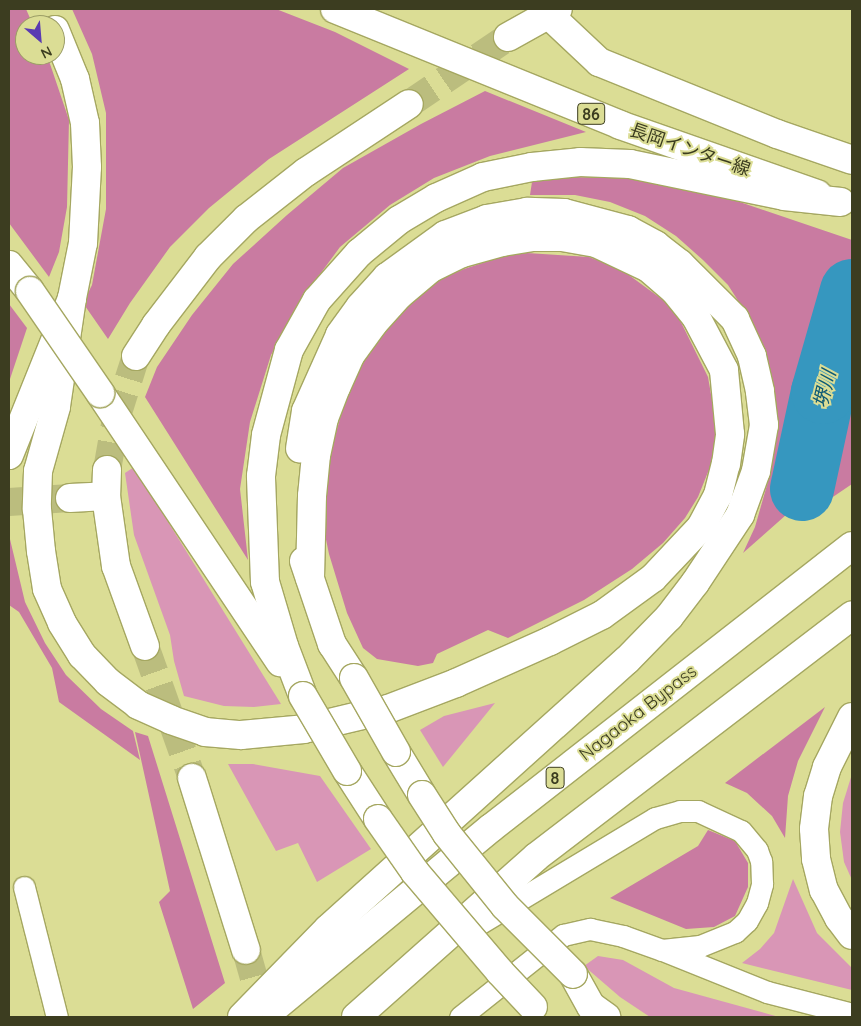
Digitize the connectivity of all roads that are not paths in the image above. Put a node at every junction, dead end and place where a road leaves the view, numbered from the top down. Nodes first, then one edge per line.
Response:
1 (335, 9) edge
2 (553, 12) edge
3 (508, 37) tunnel mouth
4 (65, 54) edge
5 (409, 104) tunnel mouth
6 (852, 160) edge
7 (847, 204) edge
8 (9, 265) edge
9 (72, 298) junction
10 (136, 356) tunnel mouth
11 (9, 455) edge
12 (70, 498) tunnel mouth
13 (852, 546) edge
14 (310, 578) junction
15 (852, 615) edge
16 (145, 646) tunnel mouth
17 (303, 696) junction
18 (852, 716) edge
19 (192, 778) tunnel mouth
20 (24, 888) dead end
21 (852, 935) edge
22 (246, 950) tunnel mouth
23 (662, 950) junction
24 (425, 955) junction
25 (539, 1012) edge
26 (852, 1014) edge
27 (57, 1017) edge
28 (242, 1017) edge
29 (264, 1017) edge
30 (356, 1017) edge
31 (460, 1017) edge
32 (606, 1017) edge

1 - 7 main road, 長岡インター線 / 86
2 - 3 main road
2 - 6 main road
4 - 9 main road
5 - 10 main road
7 - 17 main road
8 - 17 main road, bridge
9 - 11 main road
9 - 14 main road
12 - 16 main road
13 - 29 main road, Nagaoka Bypass / 8
14 - 28 main road
14 - 32 main road, bridge
15 - 24 main road
17 - 25 main road, bridge
18 - 21 main road
19 - 22 main road
20 - 27 lane
23 - 24 lane
23 - 26 lane
23 - 31 lane
24 - 30 main road

